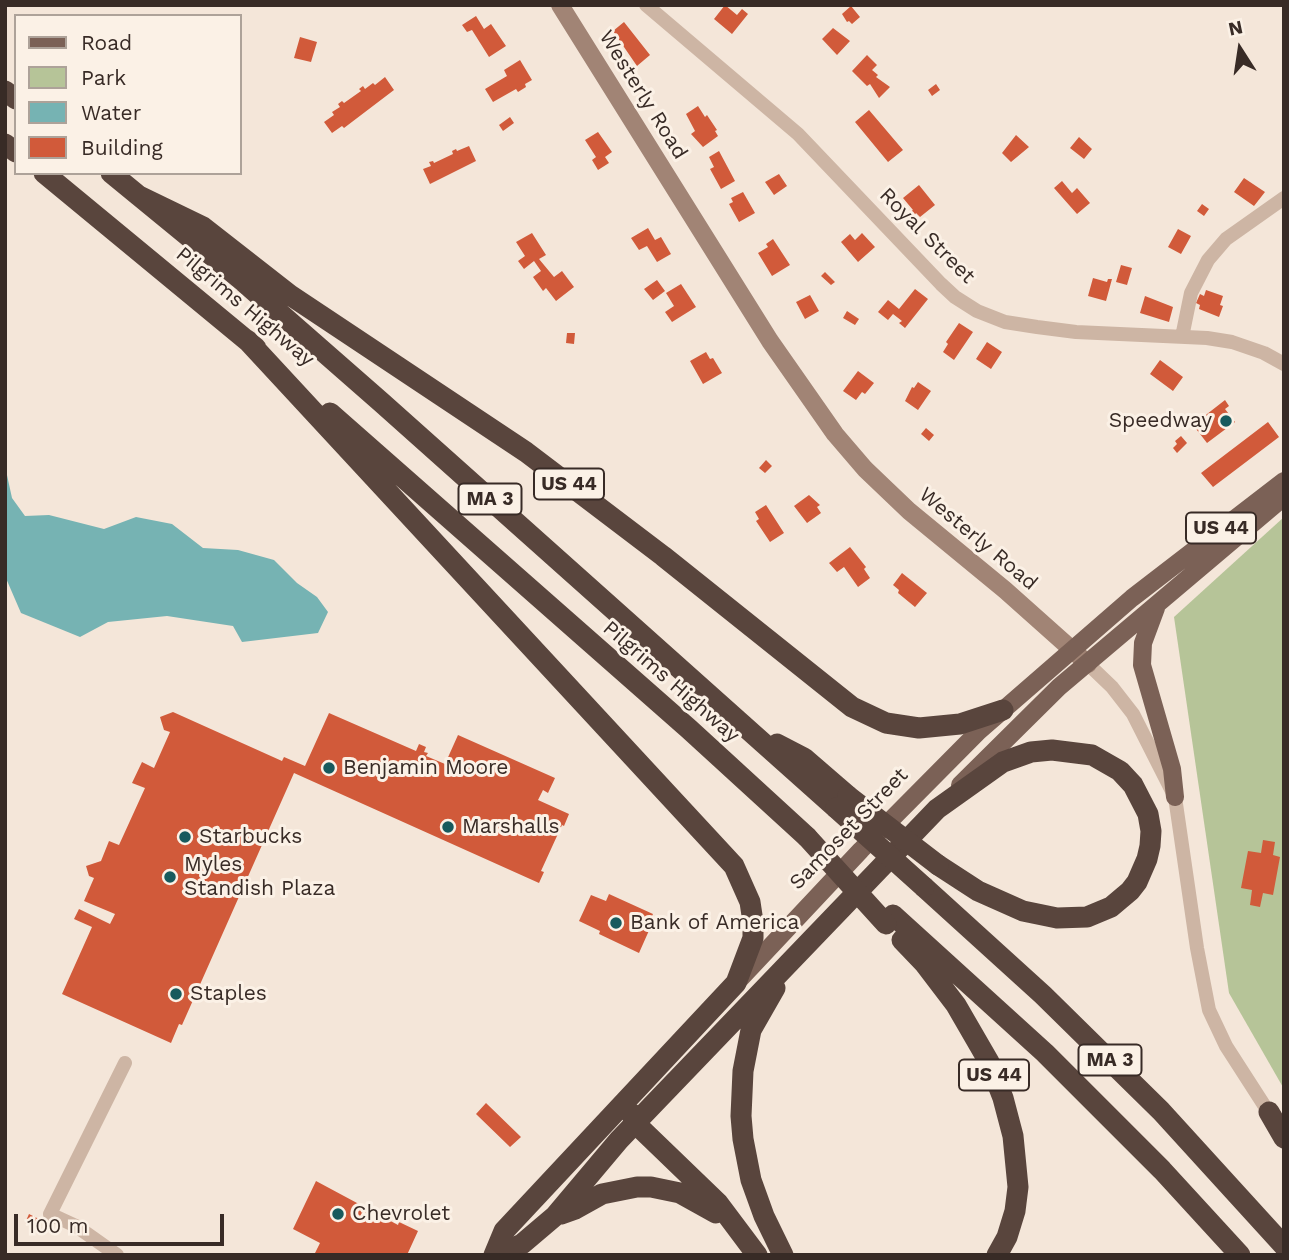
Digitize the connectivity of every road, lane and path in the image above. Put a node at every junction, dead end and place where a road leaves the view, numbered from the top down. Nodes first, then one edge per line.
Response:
1 (560, 5) edge
2 (646, 5) edge
3 (46, 175) edge
4 (113, 175) edge
5 (139, 196) junction
6 (1284, 198) edge
7 (1182, 337) junction
8 (247, 340) junction
9 (1284, 364) edge
10 (1284, 481) edge
11 (1284, 497) edge
12 (1158, 604) junction
13 (1073, 650) junction
14 (1088, 664) junction
15 (1003, 710) junction
16 (1175, 797) junction
17 (842, 802) junction
18 (937, 809) junction
19 (890, 919) junction
20 (789, 962) junction
21 (736, 983) junction
22 (125, 1063) dead end
23 (625, 1103) junction
24 (1269, 1112) joint
25 (636, 1124) junction
26 (1284, 1137) edge
27 (555, 1216) junction
28 (734, 1226) junction
29 (1284, 1246) edge
30 (117, 1255) edge
31 (494, 1255) edge
32 (499, 1255) edge
33 (757, 1255) edge
34 (783, 1255) edge
35 (998, 1255) edge
36 (1240, 1255) edge

1 - 13 street, Westerly Road
2 - 7 street, Royal Street
3 - 8 highway, Pilgrims Highway / US 44
4 - 5 highway, Pilgrims Highway / US 44
5 - 15 highway, US 44
5 - 17 highway, Pilgrims Highway / MA 3
6 - 7 street
7 - 9 street, Royal Street
8 - 19 highway, Pilgrims Highway / US 44, bridge
8 - 21 highway
10 - 13 main road, Samoset Street / US 44
11 - 12 main road, US 44
12 - 14 main road, US 44
12 - 16 main road
13 - 14 street, Westerly Road
13 - 15 main road, Samoset Street / US 44
14 - 16 street, Westerly Road
14 - 18 main road, US 44
15 - 21 main road, Samoset Street
16 - 24 street, Westerly Road
17 - 18 highway, bridge
17 - 29 highway, MA 3, bridge
18 - 20 highway, US 44
19 - 35 highway, US 44
19 - 36 highway, MA 3
20 - 25 highway
20 - 34 highway, US 44
21 - 23 highway, Samoset Street
22 - 30 street
23 - 25 highway
23 - 31 highway, Samoset Street
24 - 26 highway
25 - 27 highway
25 - 28 highway
27 - 28 highway
27 - 32 highway
28 - 33 highway

